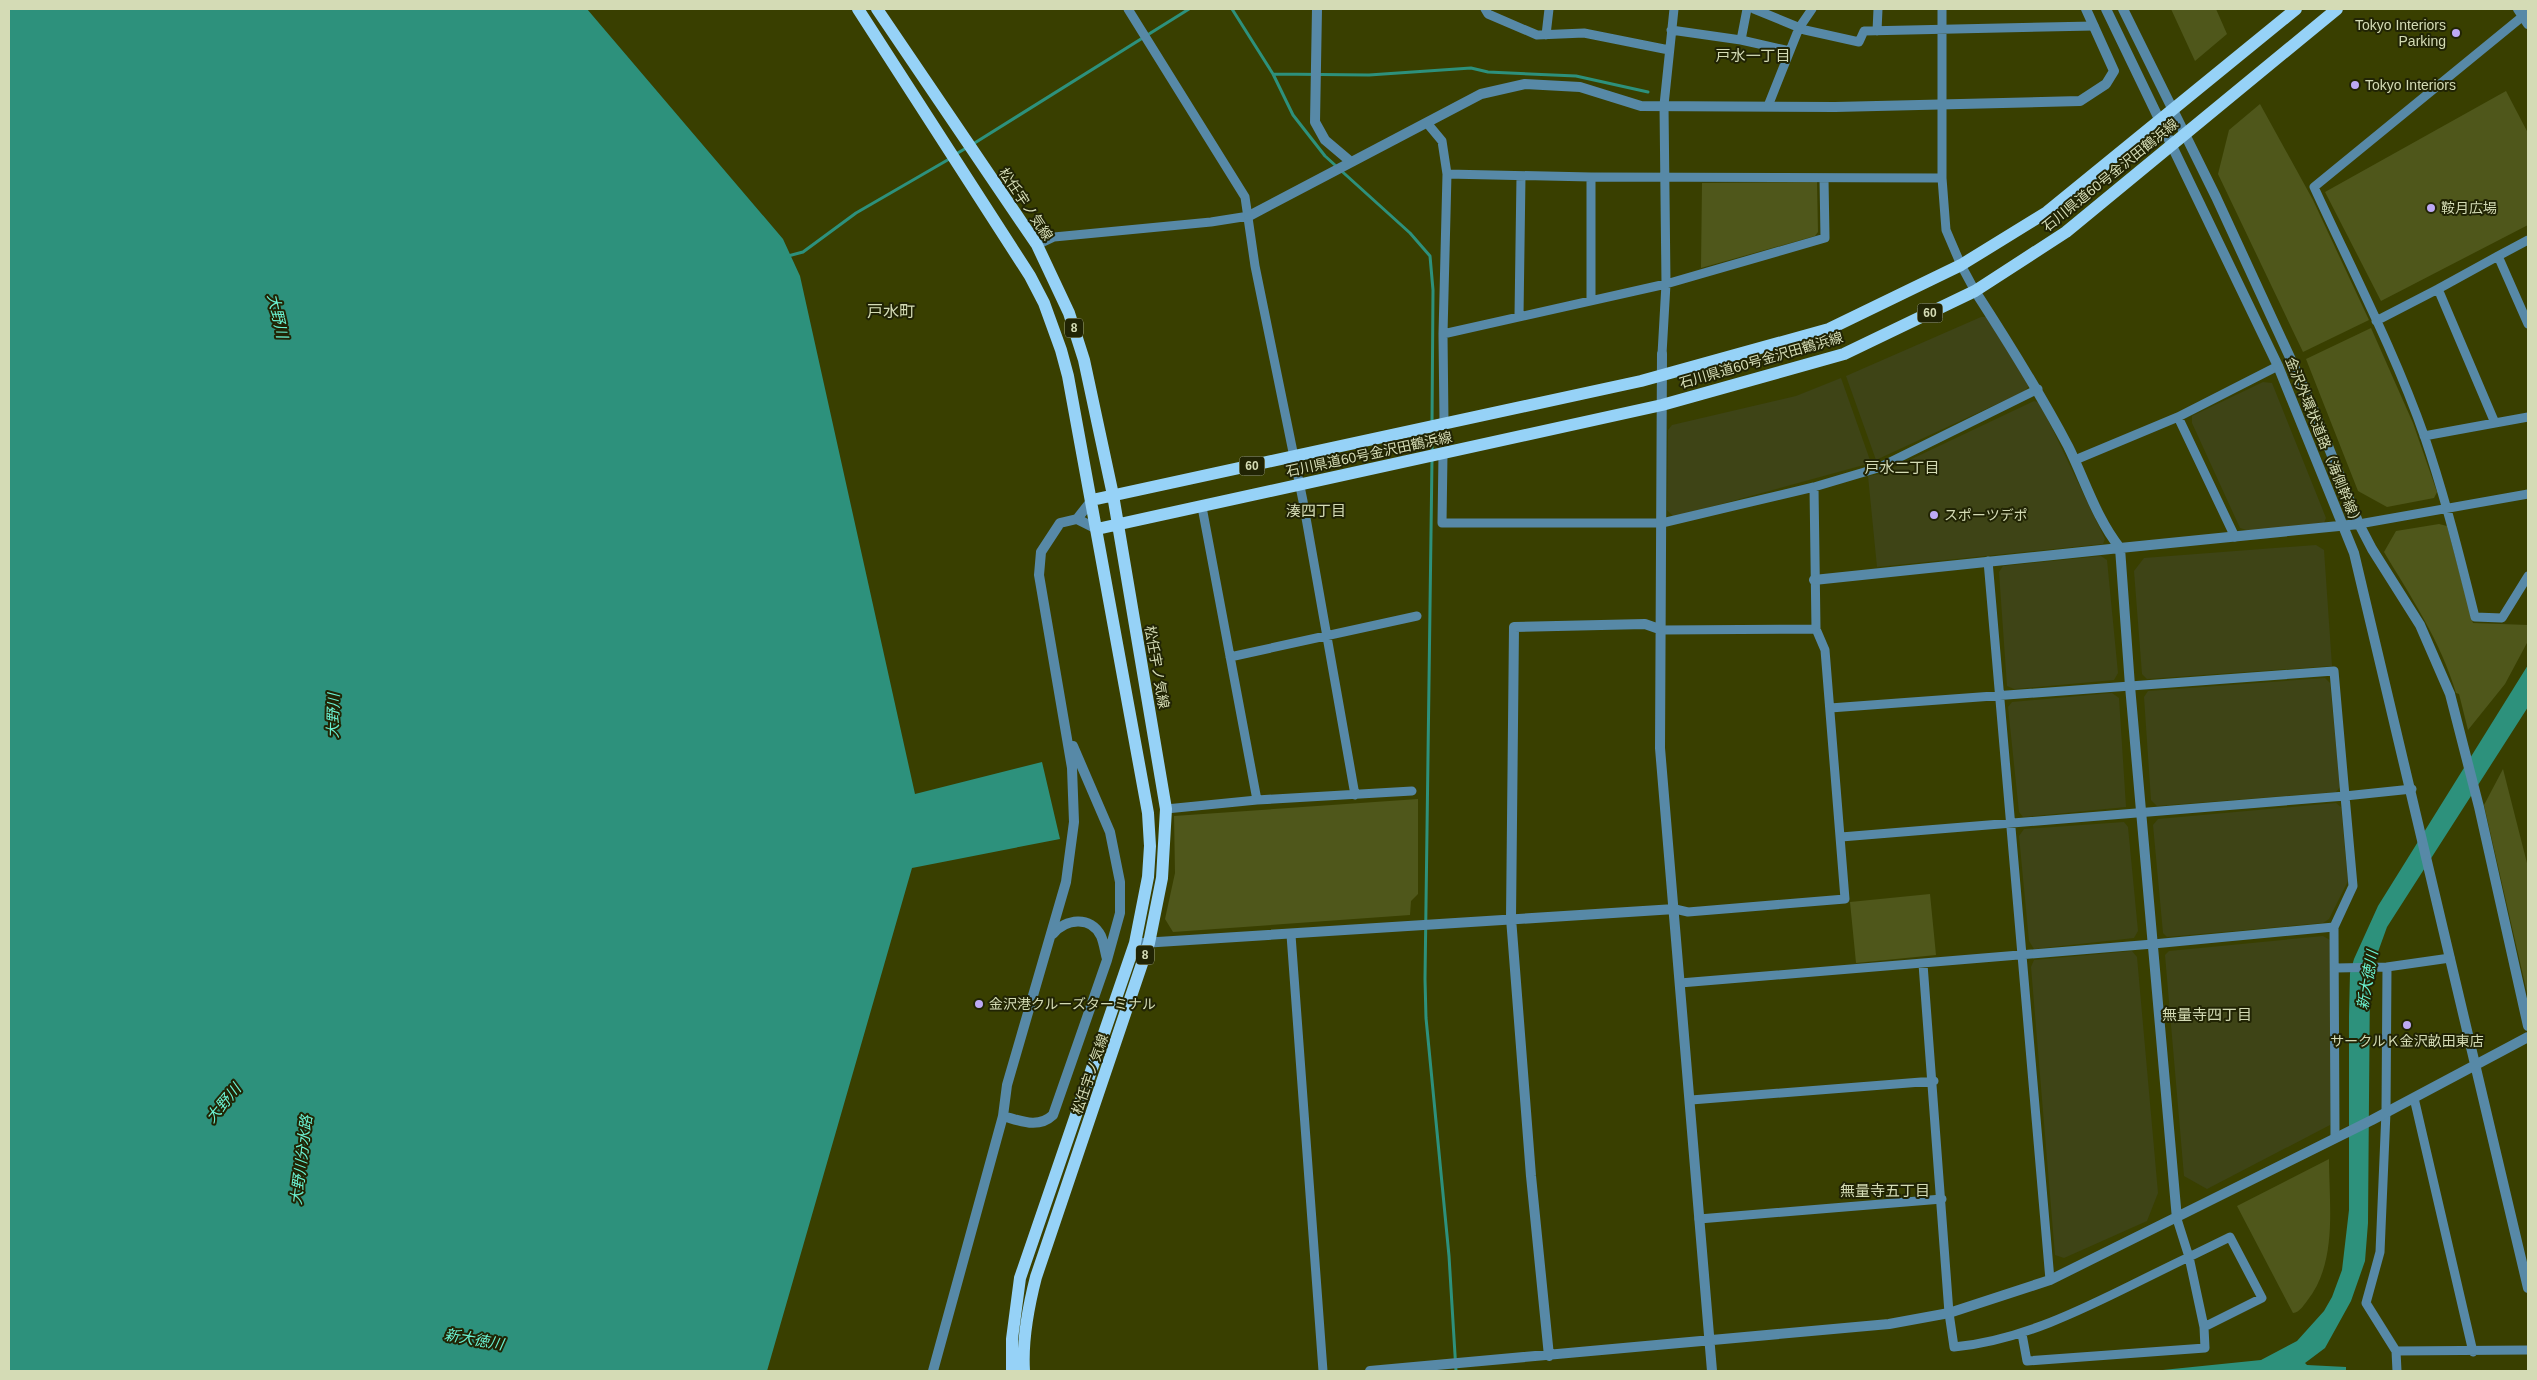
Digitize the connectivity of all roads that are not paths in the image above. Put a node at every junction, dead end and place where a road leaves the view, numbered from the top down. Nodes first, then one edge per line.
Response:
1 (858, 9) edge
2 (877, 9) edge
3 (1128, 9) edge
4 (1317, 9) edge
5 (1485, 9) edge
6 (1549, 9) edge
7 (1674, 9) edge
8 (1747, 9) edge
9 (1754, 9) edge
10 (1812, 9) edge
11 (1878, 9) edge
12 (1942, 9) edge
13 (2086, 9) edge
14 (2106, 9) edge
15 (2124, 9) edge
16 (2296, 9) edge
17 (2337, 9) edge
18 (2525, 15) edge
19 (2094, 26) junction
20 (1799, 28) junction
21 (1671, 30) junction
22 (1942, 30) junction
23 (1877, 31) junction
24 (1546, 35) junction
25 (1741, 40) junction
26 (1668, 50) junction
27 (1790, 51) junction
28 (1942, 103) junction
29 (1664, 105) junction
30 (1768, 106) junction
31 (2173, 109) junction
32 (2160, 120) junction
33 (1427, 123) junction
34 (2185, 132) junction
35 (2172, 143) junction
36 (1350, 162) junction
37 (1447, 174) junction
38 (1520, 176) junction
39 (1591, 177) junction
40 (1666, 177) junction
41 (1824, 178) junction
42 (1942, 178) junction
43 (1249, 216) junction
44 (2528, 240) edge
45 (1037, 245) junction
46 (2498, 256) junction
47 (1961, 265) junction
48 (1666, 284) junction
49 (2438, 289) junction
50 (1975, 291) junction
51 (1591, 300) junction
52 (1519, 316) junction
53 (2376, 321) junction
54 (2528, 324) edge
55 (1443, 334) junction
56 (1662, 354) joint
57 (2278, 366) junction
58 (1662, 377) junction
59 (2038, 389) junction
60 (1662, 405) junction
61 (2178, 417) junction
62 (2528, 417) edge
63 (1444, 422) junction
64 (2496, 423) junction
65 (2424, 436) junction
66 (1443, 454) junction
67 (1294, 457) junction
68 (2075, 460) junction
69 (1300, 484) junction
70 (1814, 487) junction
71 (1113, 494) junction
72 (2528, 494) edge
73 (1092, 500) junction
74 (1202, 507) junction
75 (2448, 508) junction
76 (1077, 519) junction
77 (1662, 523) junction
78 (2359, 524) junction
79 (1118, 525) junction
80 (2343, 526) junction
81 (1097, 529) junction
82 (2235, 537) junction
83 (2120, 548) junction
84 (1988, 561) junction
85 (2528, 576) edge
86 (1814, 580) junction
87 (1417, 616) dead end
88 (1816, 629) junction
89 (1662, 630) junction
90 (1328, 636) junction
91 (1230, 656) junction
92 (2130, 686) junction
93 (1999, 695) junction
94 (1830, 708) junction
95 (1067, 732) junction
96 (1412, 791) dead end
97 (2412, 791) junction
98 (1355, 795) junction
99 (2346, 796) junction
100 (1257, 800) junction
101 (1166, 809) junction
102 (2140, 811) junction
103 (2012, 823) junction
104 (1841, 837) junction
105 (1675, 909) junction
106 (1511, 918) junction
107 (2334, 927) junction
108 (1291, 935) junction
109 (1050, 938) junction
110 (1135, 943) junction
111 (1149, 943) junction
112 (2153, 944) junction
113 (2024, 954) junction
114 (2450, 958) junction
115 (1107, 960) junction
116 (1923, 964) junction
117 (2387, 967) junction
118 (2338, 968) junction
119 (1680, 983) junction
120 (2528, 1026) edge
121 (2528, 1037) edge
122 (2476, 1064) junction
123 (1934, 1081) junction
124 (2414, 1098) junction
125 (1691, 1100) junction
126 (2386, 1112) junction
127 (1003, 1116) junction
128 (2338, 1135) junction
129 (1942, 1199) junction
130 (1699, 1219) junction
131 (2177, 1219) junction
132 (2190, 1257) junction
133 (2050, 1280) junction
134 (2528, 1288) edge
135 (1949, 1313) junction
136 (2204, 1327) junction
137 (2022, 1334) junction
138 (1709, 1341) junction
139 (2528, 1350) edge
140 (2396, 1351) junction
141 (2473, 1352) junction
142 (1549, 1356) junction
143 (933, 1371) edge
144 (1012, 1371) edge
145 (1024, 1371) edge
146 (1323, 1371) edge
147 (1370, 1371) edge
148 (1712, 1371) edge
149 (2397, 1371) edge

1 - 73 main road, 松任宇ノ気線 / 8
2 - 45 main road, 松任宇ノ気線 / 8
3 - 43 street
4 - 36 street
5 - 24 street
6 - 24 street
7 - 21 street
8 - 25 street
9 - 20 street
10 - 20 street
11 - 23 street
12 - 22 street
13 - 19 street
14 - 32 street, 金沢外環状道路（海側幹線）
15 - 31 street, 金沢外環状道路（海側幹線）
16 - 31 main road, 石川県道60号金沢田鶴浜線 / 60
17 - 34 main road, 石川県道60号金沢田鶴浜線 / 60
18 - 53 street
19 - 22 street
19 - 28 street
20 - 23 street
20 - 27 street
21 - 25 street
21 - 26 street
22 - 23 street
22 - 28 street
24 - 26 street
25 - 27 street
26 - 29 street
27 - 30 street
28 - 30 street
28 - 42 street
29 - 30 street
29 - 33 street
29 - 40 street
31 - 32 main road, 石川県道60号金沢田鶴浜線 / 60
31 - 34 street, 金沢外環状道路（海側幹線）
32 - 35 street, 金沢外環状道路（海側幹線）
32 - 47 main road, 石川県道60号金沢田鶴浜線 / 60
33 - 36 street
33 - 37 street
34 - 35 main road, 石川県道60号金沢田鶴浜線 / 60
34 - 78 street, 金沢外環状道路（海側幹線）
35 - 50 main road, 石川県道60号金沢田鶴浜線 / 60
35 - 57 street, 金沢外環状道路（海側幹線）
36 - 43 street
37 - 38 street
37 - 55 street
38 - 39 street
38 - 52 street
39 - 40 street
39 - 51 street
40 - 41 street
40 - 48 street
41 - 42 street
41 - 48 street
42 - 47 street
43 - 45 street
43 - 67 street
44 - 46 street
45 - 71 main road, 松任宇ノ気線 / 8
46 - 49 street
46 - 54 street
47 - 50 street
47 - 58 main road, 石川県道60号金沢田鶴浜線 / 60
48 - 51 street
48 - 56 street
49 - 53 street
49 - 64 street
50 - 59 street
50 - 60 main road, 石川県道60号金沢田鶴浜線 / 60
51 - 52 street
52 - 55 street
53 - 65 street
55 - 63 street
56 - 58 street
57 - 61 street
57 - 80 street, 金沢外環状道路（海側幹線）
58 - 60 street
58 - 63 main road, 石川県道60号金沢田鶴浜線 / 60
59 - 68 street
59 - 70 street
60 - 66 main road, 石川県道60号金沢田鶴浜線 / 60
60 - 77 street
61 - 68 street
61 - 82 street
62 - 64 street
63 - 67 main road, 石川県道60号金沢田鶴浜線 / 60
64 - 65 street
65 - 75 street
66 - 69 main road, 石川県道60号金沢田鶴浜線 / 60
66 - 77 street
67 - 69 street
67 - 71 main road, 石川県道60号金沢田鶴浜線 / 60
68 - 83 street
69 - 74 main road, 石川県道60号金沢田鶴浜線 / 60
69 - 90 street
70 - 77 street
70 - 86 street
71 - 73 main road, 石川県道60号金沢田鶴浜線 / 60
71 - 79 main road, 松任宇ノ気線 / 8
72 - 75 street
73 - 76 street
73 - 81 main road, 松任宇ノ気線 / 8
74 - 79 main road, 石川県道60号金沢田鶴浜線 / 60
74 - 91 street
75 - 78 street
75 - 85 street
76 - 81 street
76 - 95 street
77 - 89 street
78 - 80 street
78 - 120 street, 金沢外環状道路（海側幹線）
79 - 81 main road, 石川県道60号金沢田鶴浜線 / 60
79 - 101 main road, 松任宇ノ気線 / 8
80 - 82 street
80 - 97 street, 金沢外環状道路（海側幹線）
81 - 110 main road, 松任宇ノ気線 / 8
82 - 83 street
83 - 84 street
83 - 92 street
84 - 86 street
84 - 93 street
86 - 88 street
87 - 90 street
88 - 89 street
88 - 94 street
89 - 105 street
89 - 106 street
90 - 91 street
90 - 98 street
91 - 100 street
92 - 93 street
92 - 99 street
92 - 102 street
93 - 94 street
93 - 103 street
94 - 104 street
95 - 109 street
95 - 115 street
96 - 98 street
97 - 99 street
97 - 114 street, 金沢外環状道路（海側幹線）
98 - 100 street
99 - 102 street
99 - 107 street
100 - 101 street
101 - 111 main road, 松任宇ノ気線 / 8
102 - 103 street
102 - 112 street
103 - 104 street
103 - 113 street
104 - 105 street
105 - 106 street
105 - 119 street
106 - 108 street
106 - 142 street
107 - 112 street
107 - 118 street
108 - 111 street
108 - 146 street
109 - 115 street
109 - 127 street
110 - 111 street
110 - 144 main road, 松任宇ノ気線 / 8
111 - 145 main road, 松任宇ノ気線 / 8
112 - 113 street
112 - 131 street
113 - 116 street
113 - 133 street
114 - 117 street
114 - 122 street
115 - 127 street
116 - 119 street
116 - 123 street
117 - 118 street
117 - 126 street
118 - 128 street
119 - 125 street
121 - 122 street
122 - 124 street
122 - 134 street
123 - 125 street
123 - 129 street
124 - 126 street
124 - 141 street
125 - 130 street
126 - 128 street
126 - 140 street
127 - 143 street
128 - 131 street
129 - 130 street
129 - 135 street
130 - 138 street
131 - 132 street
131 - 133 street
132 - 136 street
132 - 136 street
132 - 137 street
133 - 135 street
135 - 137 street
135 - 138 street
136 - 137 street
138 - 142 street
138 - 148 street
139 - 141 street
140 - 141 street
140 - 149 street
142 - 147 street

